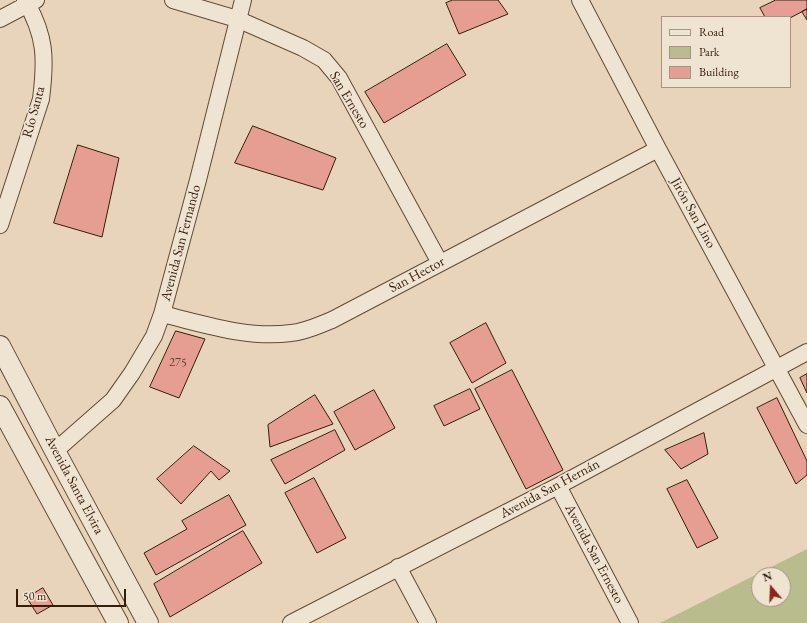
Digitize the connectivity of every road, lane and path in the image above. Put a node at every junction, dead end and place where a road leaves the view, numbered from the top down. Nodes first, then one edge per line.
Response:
1 (174, 0) edge
2 (243, 0) edge
3 (580, 0) edge
4 (30, 1) edge
5 (0, 19) edge
6 (238, 19) junction
7 (658, 149) junction
8 (0, 225) edge
9 (440, 262) junction
10 (162, 314) junction
11 (0, 346) edge
12 (807, 352) edge
13 (777, 368) junction
14 (7, 377) edge
15 (0, 406) edge
16 (807, 424) edge
17 (55, 451) junction
18 (558, 486) junction
19 (398, 567) junction
20 (118, 623) edge
21 (148, 623) edge
22 (291, 623) edge
23 (428, 623) edge
24 (630, 623) edge

1 - 6 street, San Ernesto
2 - 6 street, Avenida San Fernando
3 - 7 street, Jirón San Lino
4 - 5 street
4 - 8 street, Río Santa
6 - 9 street, San Ernesto
6 - 10 street, Avenida San Fernando
7 - 9 street, San Hector
7 - 13 street, Jirón San Lino
9 - 10 street, San Hector
10 - 17 street, Avenida San Fernando
11 - 14 street, Avenida Santa Elvira
12 - 13 street, Avenida San Hernán
13 - 16 street, Jirón San Lino
13 - 18 street, Avenida San Hernán
14 - 17 street, Avenida Santa Elvira
15 - 20 street, Avenida Santa Elvira
17 - 21 street, Avenida Santa Elvira
18 - 19 street, Avenida San Hernán
18 - 24 street, Avenida San Ernesto
19 - 22 street, Avenida San Hernán
19 - 23 street

